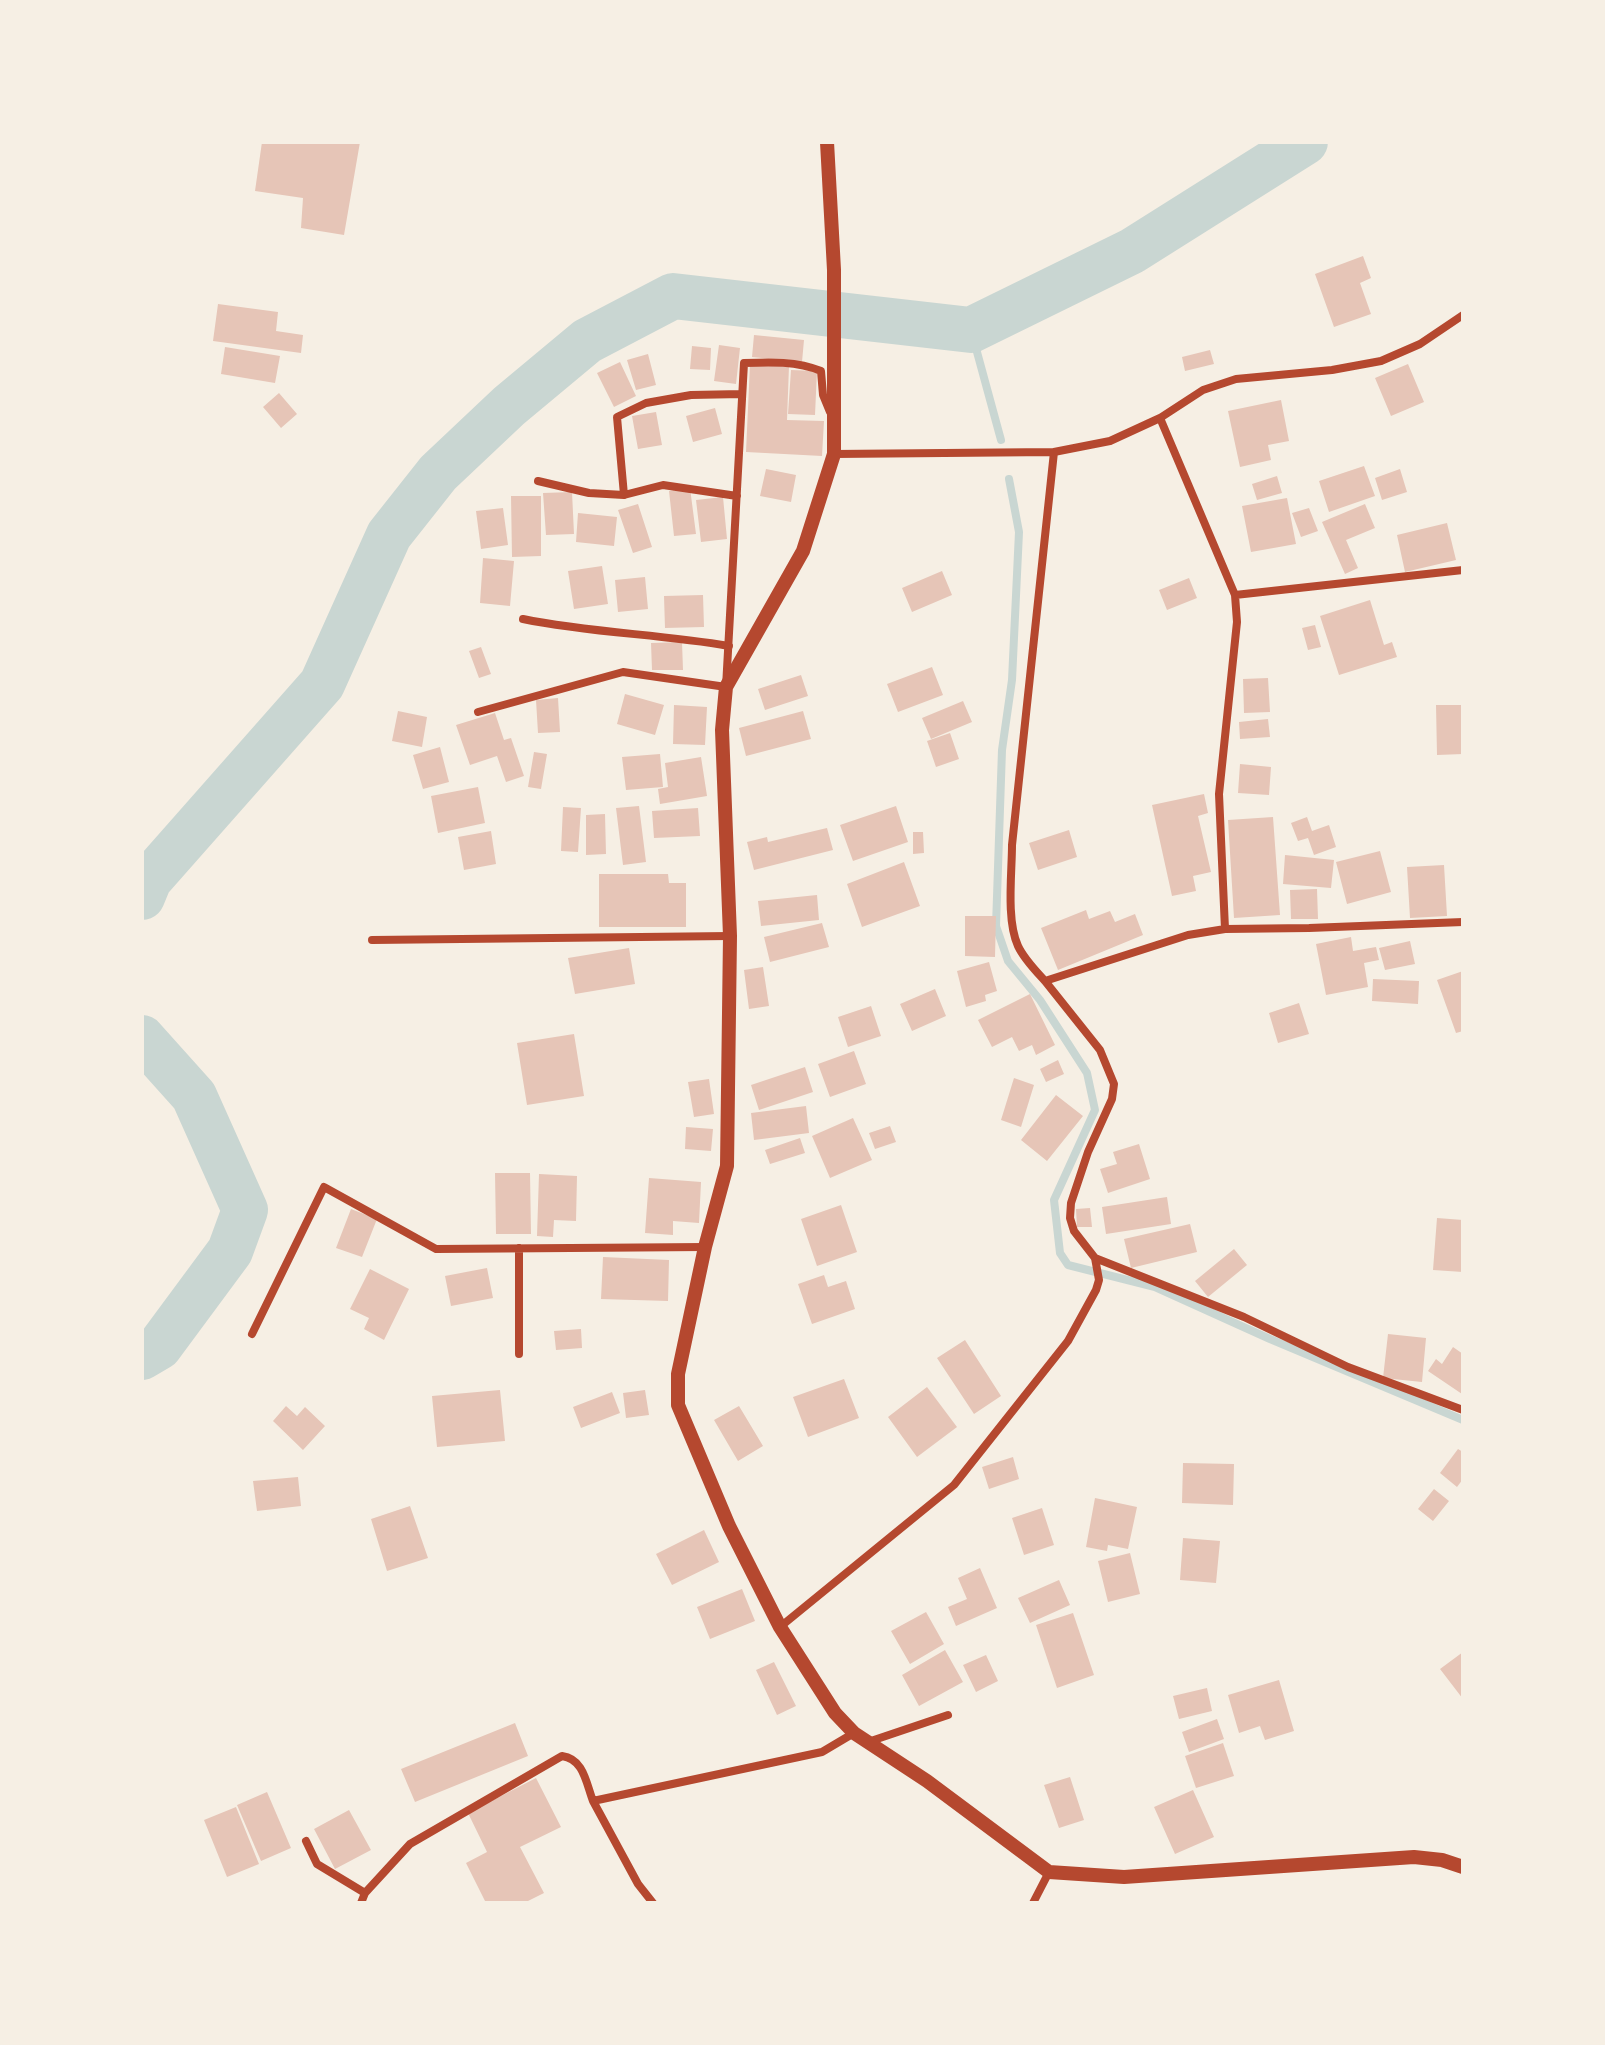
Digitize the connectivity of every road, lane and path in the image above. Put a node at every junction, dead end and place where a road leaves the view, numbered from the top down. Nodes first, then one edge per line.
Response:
1 (827, 142) edge
2 (1463, 315) edge
3 (742, 394) junction
4 (1160, 418) junction
5 (836, 425) junction
6 (1054, 452) junction
7 (834, 454) junction
8 (538, 481) dead end
9 (624, 495) junction
10 (737, 496) junction
11 (1463, 570) edge
12 (1235, 595) junction
13 (523, 619) dead end
14 (729, 646) junction
15 (726, 687) junction
16 (478, 712) dead end
17 (1463, 922) edge
18 (1225, 929) junction
19 (730, 936) junction
20 (372, 940) dead end
21 (1045, 981) junction
22 (705, 1247) junction
23 (519, 1248) junction
24 (1096, 1261) junction
25 (252, 1334) dead end
26 (519, 1354) dead end
27 (1463, 1410) edge
28 (780, 1627) junction
29 (948, 1715) dead end
30 (854, 1733) junction
31 (868, 1742) junction
32 (593, 1801) junction
33 (306, 1841) dead end
34 (1463, 1867) edge
35 (1049, 1872) junction
36 (365, 1893) junction
37 (361, 1903) edge
38 (653, 1903) edge
39 (1033, 1903) edge

1 - 5 street
2 - 4 street
3 - 5 street
3 - 9 street
3 - 10 street
4 - 6 street
4 - 12 street
5 - 7 street
6 - 7 street
6 - 21 street
7 - 15 street
8 - 9 street
9 - 10 street
10 - 14 street
11 - 12 street
12 - 18 street
13 - 14 street
14 - 15 street
15 - 16 street
15 - 19 street
17 - 18 street
18 - 21 street
19 - 20 street
19 - 22 street
21 - 24 street
22 - 23 street
22 - 28 street
23 - 25 street
23 - 26 street
24 - 27 street
24 - 28 street
28 - 30 street
29 - 31 street
30 - 31 street
30 - 32 street
31 - 35 street
32 - 36 street
32 - 38 street
33 - 36 street
34 - 35 street
35 - 39 street
36 - 37 street

